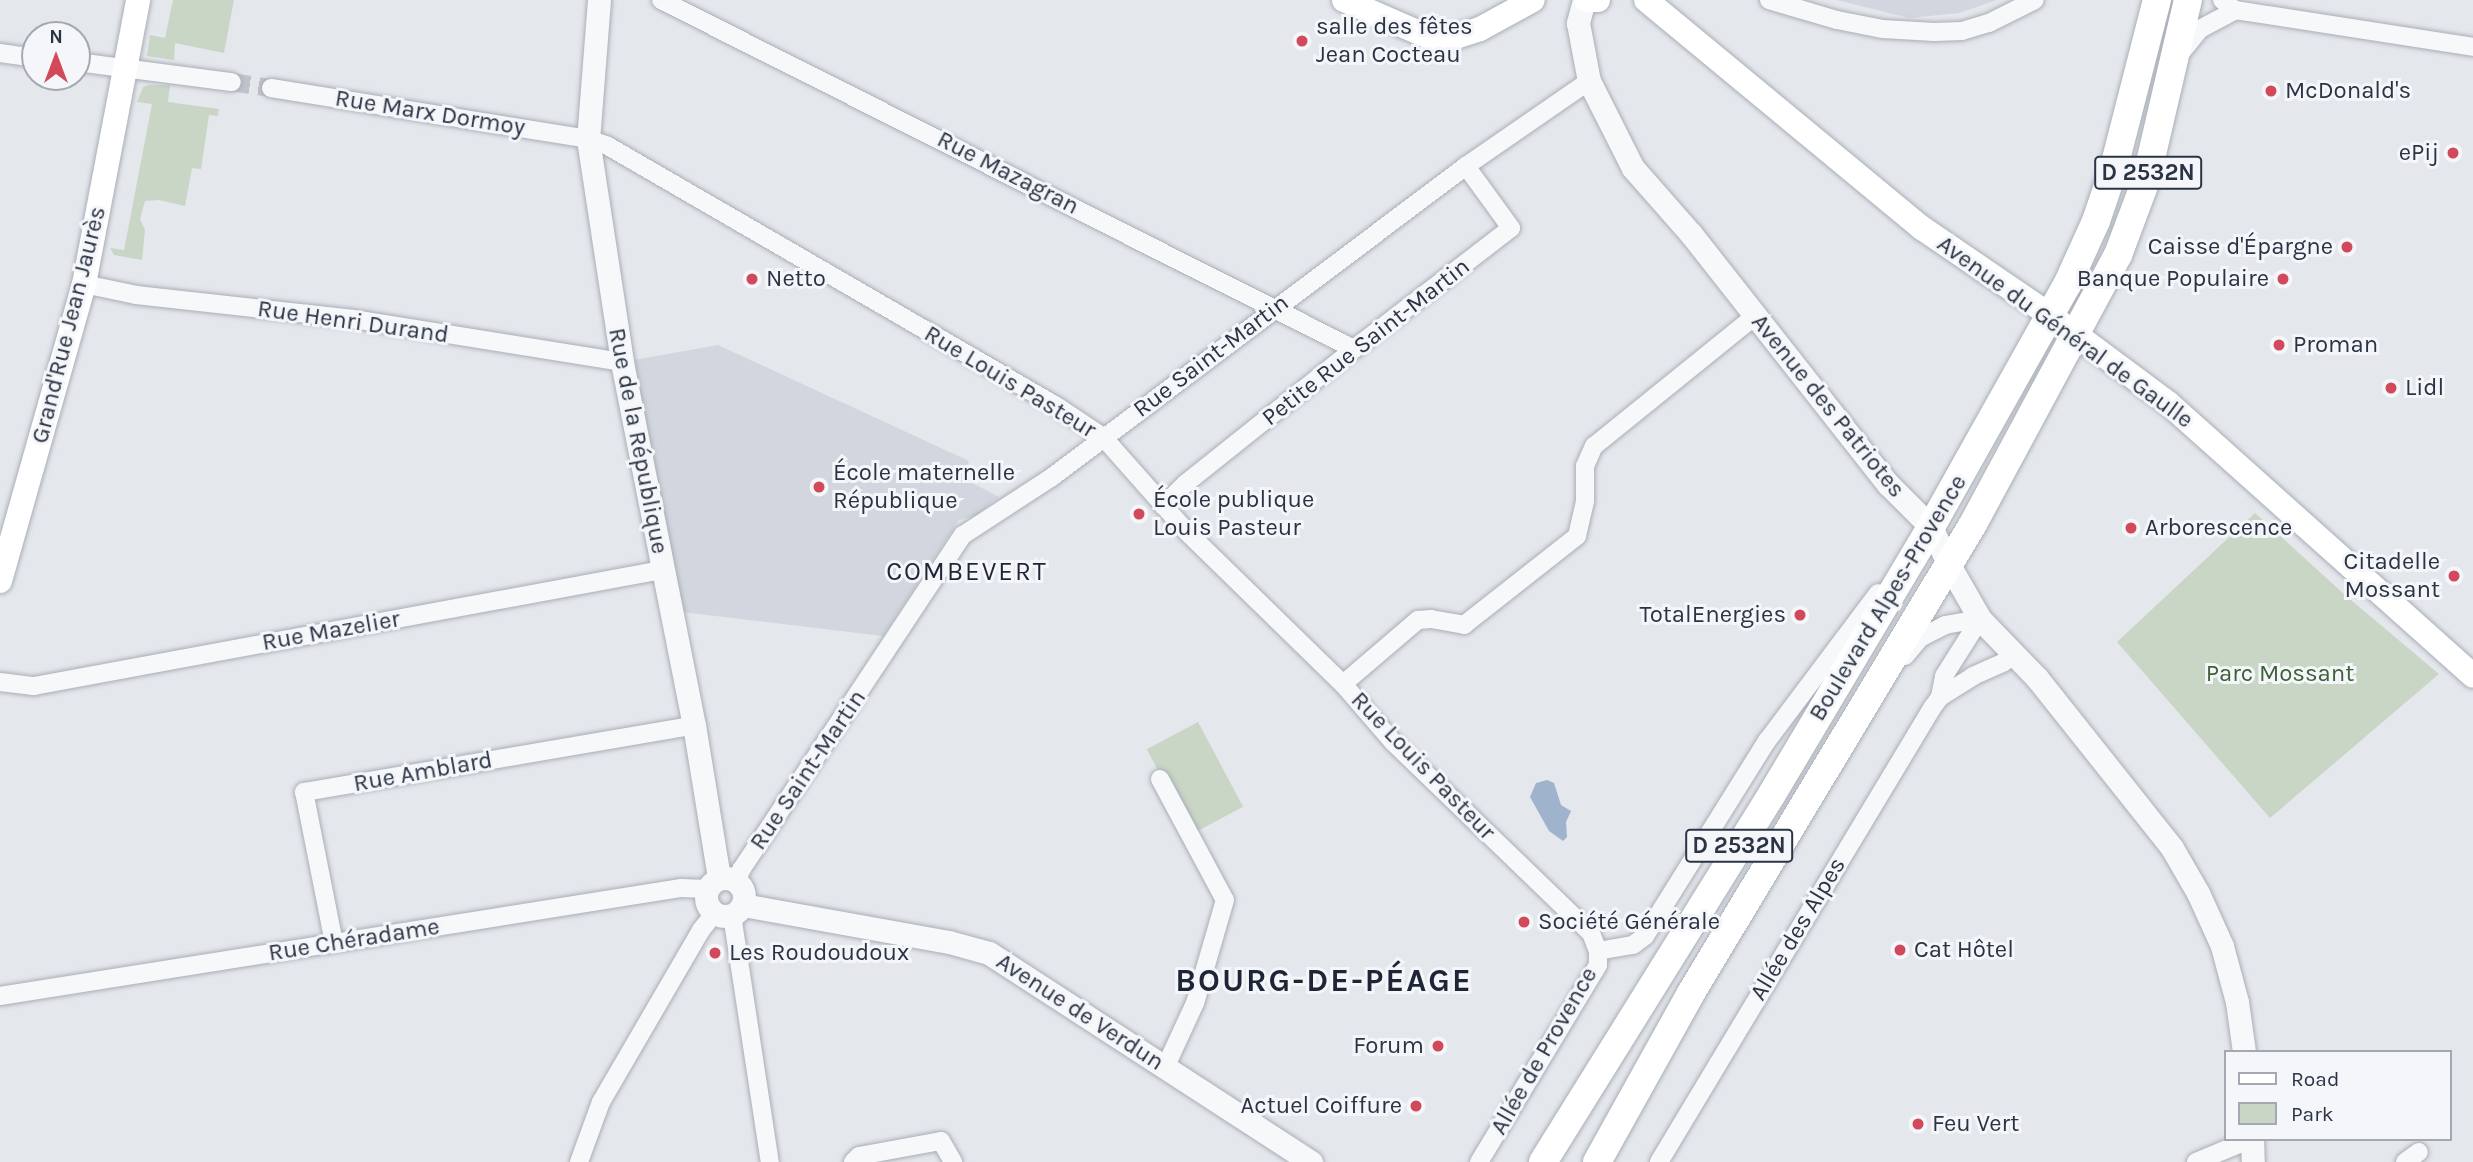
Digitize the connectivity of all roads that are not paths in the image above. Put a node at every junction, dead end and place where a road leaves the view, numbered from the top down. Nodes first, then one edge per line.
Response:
1 (138, 0) edge
2 (150, 0) edge
3 (599, 0) edge
4 (661, 0) edge
5 (1343, 0) edge
6 (1533, 0) edge
7 (1585, 0) edge
8 (1598, 0) edge
9 (1646, 0) edge
10 (1769, 0) edge
11 (2035, 0) edge
12 (2157, 0) edge
13 (2188, 0) edge
14 (2229, 5) edge
15 (2473, 47) edge
16 (0, 53) edge
17 (21, 56) edge
18 (2174, 61) junction
19 (91, 63) edge
20 (125, 67) junction
21 (1589, 81) junction
22 (232, 82) tunnel mouth
23 (271, 88) tunnel mouth
24 (588, 139) junction
25 (1466, 166) junction
26 (84, 284) junction
27 (1274, 308) junction
28 (1755, 316) junction
29 (2051, 316) junction
30 (2076, 334) junction
31 (1354, 349) junction
32 (622, 362) junction
33 (1103, 437) junction
34 (1163, 506) junction
35 (9, 519) edge
36 (1931, 527) junction
37 (1915, 554) junction
38 (1949, 565) junction
39 (662, 570) junction
40 (0, 580) edge
41 (1980, 619) junction
42 (2014, 652) junction
43 (2473, 676) edge
44 (0, 682) edge
45 (1343, 684) junction
46 (1870, 697) junction
47 (1940, 697) junction
48 (694, 725) junction
49 (1160, 779) dead end
50 (721, 883) junction
51 (730, 911) junction
52 (334, 943) junction
53 (1598, 951) junction
54 (0, 996) edge
55 (2244, 1050) edge
56 (1165, 1068) junction
57 (2247, 1141) edge
58 (2252, 1141) edge
59 (579, 1162) edge
60 (770, 1162) edge
61 (853, 1162) edge
62 (953, 1162) edge
63 (1311, 1162) edge
64 (1479, 1162) edge
65 (1543, 1162) edge
66 (1597, 1162) edge
67 (1659, 1162) edge
68 (2196, 1162) edge
69 (2253, 1162) edge

1 - 20 main road, Grand'Rue Jean Jaurès
2 - 20 main road, Grand'Rue Jean Jaurès
3 - 24 street, Rue de la République
4 - 27 street, Rue Mazagran
5 - 6 main road
7 - 8 main road
7 - 21 street, Avenue des Patriotes
9 - 29 main road, Avenue du Général de Gaulle
10 - 11 street
12 - 29 main road, Boulevard Alpes-Provence / D 2532N
13 - 18 main road, Boulevard Alpes-Provence / D 2532N
14 - 15 street
14 - 18 street
16 - 17 street
18 - 30 main road, Boulevard Alpes-Provence / D 2532N
19 - 20 street
20 - 22 street
20 - 26 main road, Grand'Rue Jean Jaurès
21 - 25 street, Rue Saint-Martin
21 - 28 street, Avenue des Patriotes
23 - 24 street, Rue Marx Dormoy
24 - 32 street, Rue de la République
24 - 33 street, Rue Louis Pasteur
25 - 27 street, Rue Saint-Martin
25 - 31 street, Petite Rue Saint-Martin
26 - 32 street, Rue Henri Durand
26 - 35 main road, Grand'Rue Jean Jaurès
27 - 31 street, Rue Mazagran
27 - 33 street, Rue Saint-Martin
28 - 36 street, Avenue des Patriotes
28 - 45 street
29 - 30 main road, Avenue du Général de Gaulle
29 - 36 main road, Boulevard Alpes-Provence / D 2532N
30 - 38 main road, Boulevard Alpes-Provence / D 2532N
30 - 43 main road, Avenue du Général de Gaulle
31 - 34 street, Petite Rue Saint-Martin
32 - 39 street, Rue de la République
33 - 34 street, Rue Louis Pasteur
33 - 50 street, Rue Saint-Martin
34 - 45 street, Rue Louis Pasteur
35 - 40 main road, Grand'Rue Jean Jaurès
36 - 37 main road, Boulevard Alpes-Provence / D 2532N
36 - 38 street, Avenue des Patriotes
37 - 53 street, Allée de Provence
37 - 65 main road, Boulevard Alpes-Provence / D 2532N
38 - 41 street, Avenue des Patriotes
38 - 46 main road, Boulevard Alpes-Provence / D 2532N
39 - 44 street, Rue Mazelier
39 - 48 street, Rue de la République
41 - 42 street, Avenue des Patriotes
41 - 46 street
41 - 47 street, Allée des Alpes
42 - 47 street, Allée des Alpes
42 - 55 street, Avenue des Patriotes
45 - 53 street, Rue Louis Pasteur
46 - 66 main road, Boulevard Alpes-Provence / D 2532N
47 - 67 street, Allée des Alpes
48 - 50 street, Rue de la République
48 - 52 street, Rue Amblard
49 - 56 street
50 - 51 street
50 - 51 street
50 - 52 street, Rue Chéradame
51 - 56 street, Avenue de Verdun
51 - 59 street
51 - 60 street
52 - 54 street, Rue Chéradame
53 - 64 street, Allée de Provence
56 - 63 street, Avenue de Verdun
57 - 68 street
58 - 69 street
61 - 62 street

